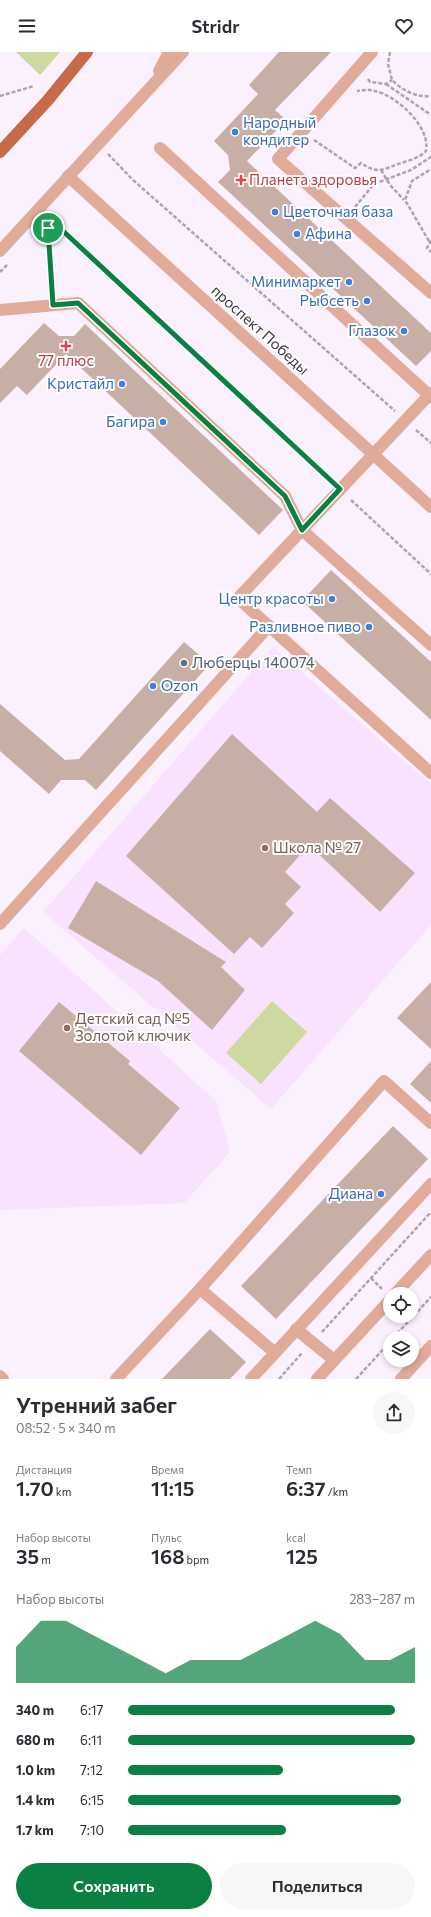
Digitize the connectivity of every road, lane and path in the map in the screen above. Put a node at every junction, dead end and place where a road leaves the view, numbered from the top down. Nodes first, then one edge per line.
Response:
1 (87, 52) edge
2 (169, 52) edge
3 (183, 52) edge
4 (372, 52) edge
5 (390, 52) edge
6 (357, 69) junction
7 (392, 80) junction
8 (386, 84) junction
9 (34, 86) dead end
10 (151, 86) junction
11 (352, 93) dead end
12 (0, 96) edge
13 (431, 96) edge
14 (431, 115) edge
15 (421, 119) dead end
16 (316, 136) dead end
17 (314, 140) junction
18 (430, 141) edge
19 (294, 142) junction
20 (160, 148) dead end
21 (0, 152) edge
22 (107, 154) dead end
23 (431, 157) edge
24 (431, 169) edge
25 (380, 170) junction
26 (68, 176) junction
27 (386, 179) junction
28 (405, 200) junction
29 (346, 218) junction
30 (48, 228) junction
31 (33, 236) dead end
32 (430, 240) edge
33 (0, 251) edge
34 (431, 252) edge
35 (431, 293) edge
36 (53, 305) junction
37 (0, 310) edge
38 (430, 395) edge
39 (405, 420) junction
40 (431, 443) edge
41 (373, 454) junction
42 (340, 489) junction
43 (431, 507) edge
44 (302, 530) junction
45 (431, 574) edge
46 (269, 626) junction
47 (431, 645) edge
48 (431, 773) edge
49 (0, 924) edge
50 (431, 1123) edge
51 (431, 1184) edge
52 (431, 1212) edge
53 (431, 1255) edge
54 (371, 1278) junction
55 (398, 1287) edge
56 (200, 1289) junction
57 (383, 1289) edge
58 (431, 1297) edge
59 (383, 1303) edge
60 (419, 1309) edge
61 (406, 1323) edge
62 (296, 1329) junction
63 (400, 1331) edge
64 (312, 1342) junction
65 (431, 1346) edge
66 (383, 1350) edge
67 (274, 1352) junction
68 (334, 1360) junction
69 (0, 1376) edge
70 (3, 1379) edge
71 (116, 1379) edge
72 (251, 1379) edge
73 (279, 1379) edge
74 (317, 1379) edge
75 (356, 1379) edge
76 (401, 1379) edge

1 - 21 main road
2 - 10 street
3 - 10 street
4 - 6 street
5 - 7 path
6 - 8 path
6 - 19 street
7 - 8 path
7 - 13 path
8 - 14 path
9 - 12 path
10 - 26 street
11 - 15 path
16 - 17 path
17 - 19 path
17 - 25 path
18 - 25 path
19 - 29 street
20 - 38 street
22 - 39 path
23 - 27 path
24 - 28 path
25 - 27 path
26 - 33 street
26 - 41 street, проспект Победы
27 - 28 path
27 - 29 path
28 - 32 path
29 - 35 street
30 - 31 path
30 - 36 path
30 - 42 path
32 - 34 path
36 - 37 street
36 - 44 street
38 - 39 street
39 - 40 path
39 - 41 street
41 - 42 street
41 - 43 street, проспект Победы
42 - 44 street
42 - 45 path
44 - 46 street
44 - 47 street
46 - 48 street
46 - 49 street
50 - 56 street
51 - 62 street
52 - 54 path
53 - 55 street
54 - 57 path
54 - 64 path
56 - 67 street
56 - 71 street
58 - 60 path
59 - 68 street
61 - 63 path
62 - 64 street
62 - 67 street
64 - 68 street
64 - 73 path
65 - 76 street
66 - 75 path
67 - 72 street
68 - 74 street
69 - 70 street

